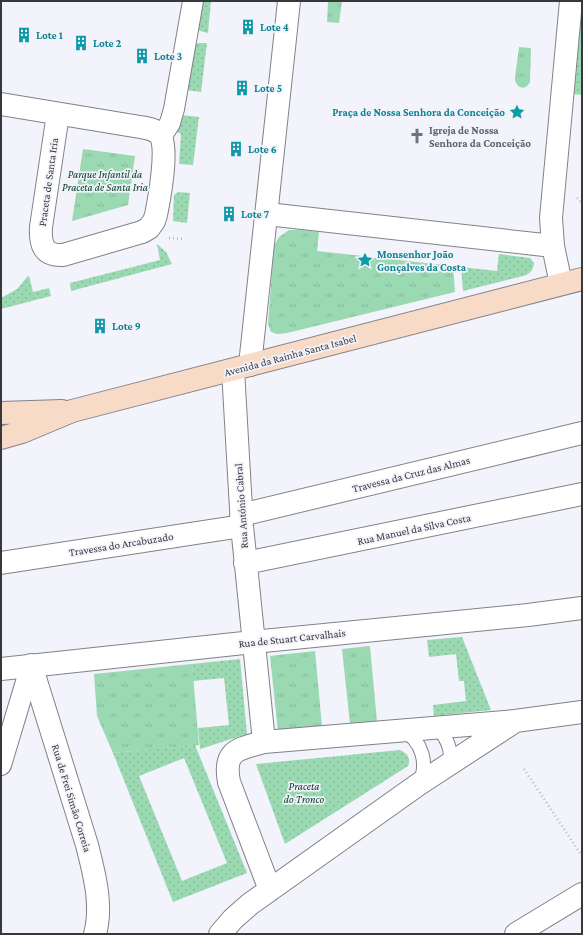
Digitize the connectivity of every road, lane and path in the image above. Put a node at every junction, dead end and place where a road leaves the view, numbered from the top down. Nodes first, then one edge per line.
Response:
1 (193, 1) edge
2 (289, 1) edge
3 (571, 1) edge
4 (1, 104) edge
5 (58, 114) junction
6 (162, 137) junction
7 (267, 214) junction
8 (185, 239) dead end
9 (166, 240) dead end
10 (552, 246) junction
11 (582, 279) edge
12 (561, 284) junction
13 (242, 368) junction
14 (72, 411) junction
15 (1, 413) edge
16 (582, 433) edge
17 (1, 438) edge
18 (582, 494) edge
19 (241, 520) junction
20 (1, 563) edge
21 (245, 563) junction
22 (582, 608) edge
23 (253, 642) junction
24 (31, 665) junction
25 (1, 669) edge
26 (582, 712) edge
27 (515, 721) junction
28 (438, 728) junction
29 (403, 730) junction
30 (264, 742) junction
31 (1, 765) edge
32 (449, 765) junction
33 (524, 769) dead end
34 (419, 784) junction
35 (582, 856) edge
36 (270, 890) junction
37 (582, 894) edge
38 (95, 934) edge
39 (220, 934) edge
40 (516, 934) edge

1 - 6 street
2 - 7 street
3 - 10 street
4 - 5 street
5 - 6 street
5 - 6 street, Praceta de Santa Iria
7 - 10 street
7 - 13 street
8 - 9 path
10 - 12 street
11 - 12 main road, Avenida da Rainha Santa Isabel
12 - 13 main road, Avenida da Rainha Santa Isabel
13 - 14 main road, Avenida da Rainha Santa Isabel
13 - 19 street, Rua António Cabral
14 - 15 main road
14 - 17 main road, Avenida da Rainha Santa Isabel
16 - 19 street, Travessa da Cruz das Almas
18 - 21 street, Rua Manuel da Silva Costa
19 - 20 street, Travessa do Arcabuzado
19 - 21 street, Rua António Cabral
21 - 23 street, Rua António Cabral
22 - 23 street, Rua de Stuart Carvalhais
23 - 24 street, Rua de Stuart Carvalhais
23 - 30 street
24 - 25 street, Rua de Stuart Carvalhais
24 - 31 street
24 - 38 street, Rua de Frei Simão Correia
26 - 27 street
27 - 28 street
27 - 32 street
28 - 29 street
28 - 32 lane
29 - 30 street
29 - 34 lane
30 - 36 street
32 - 34 street
33 - 35 path
34 - 36 street
36 - 39 street
37 - 40 street

